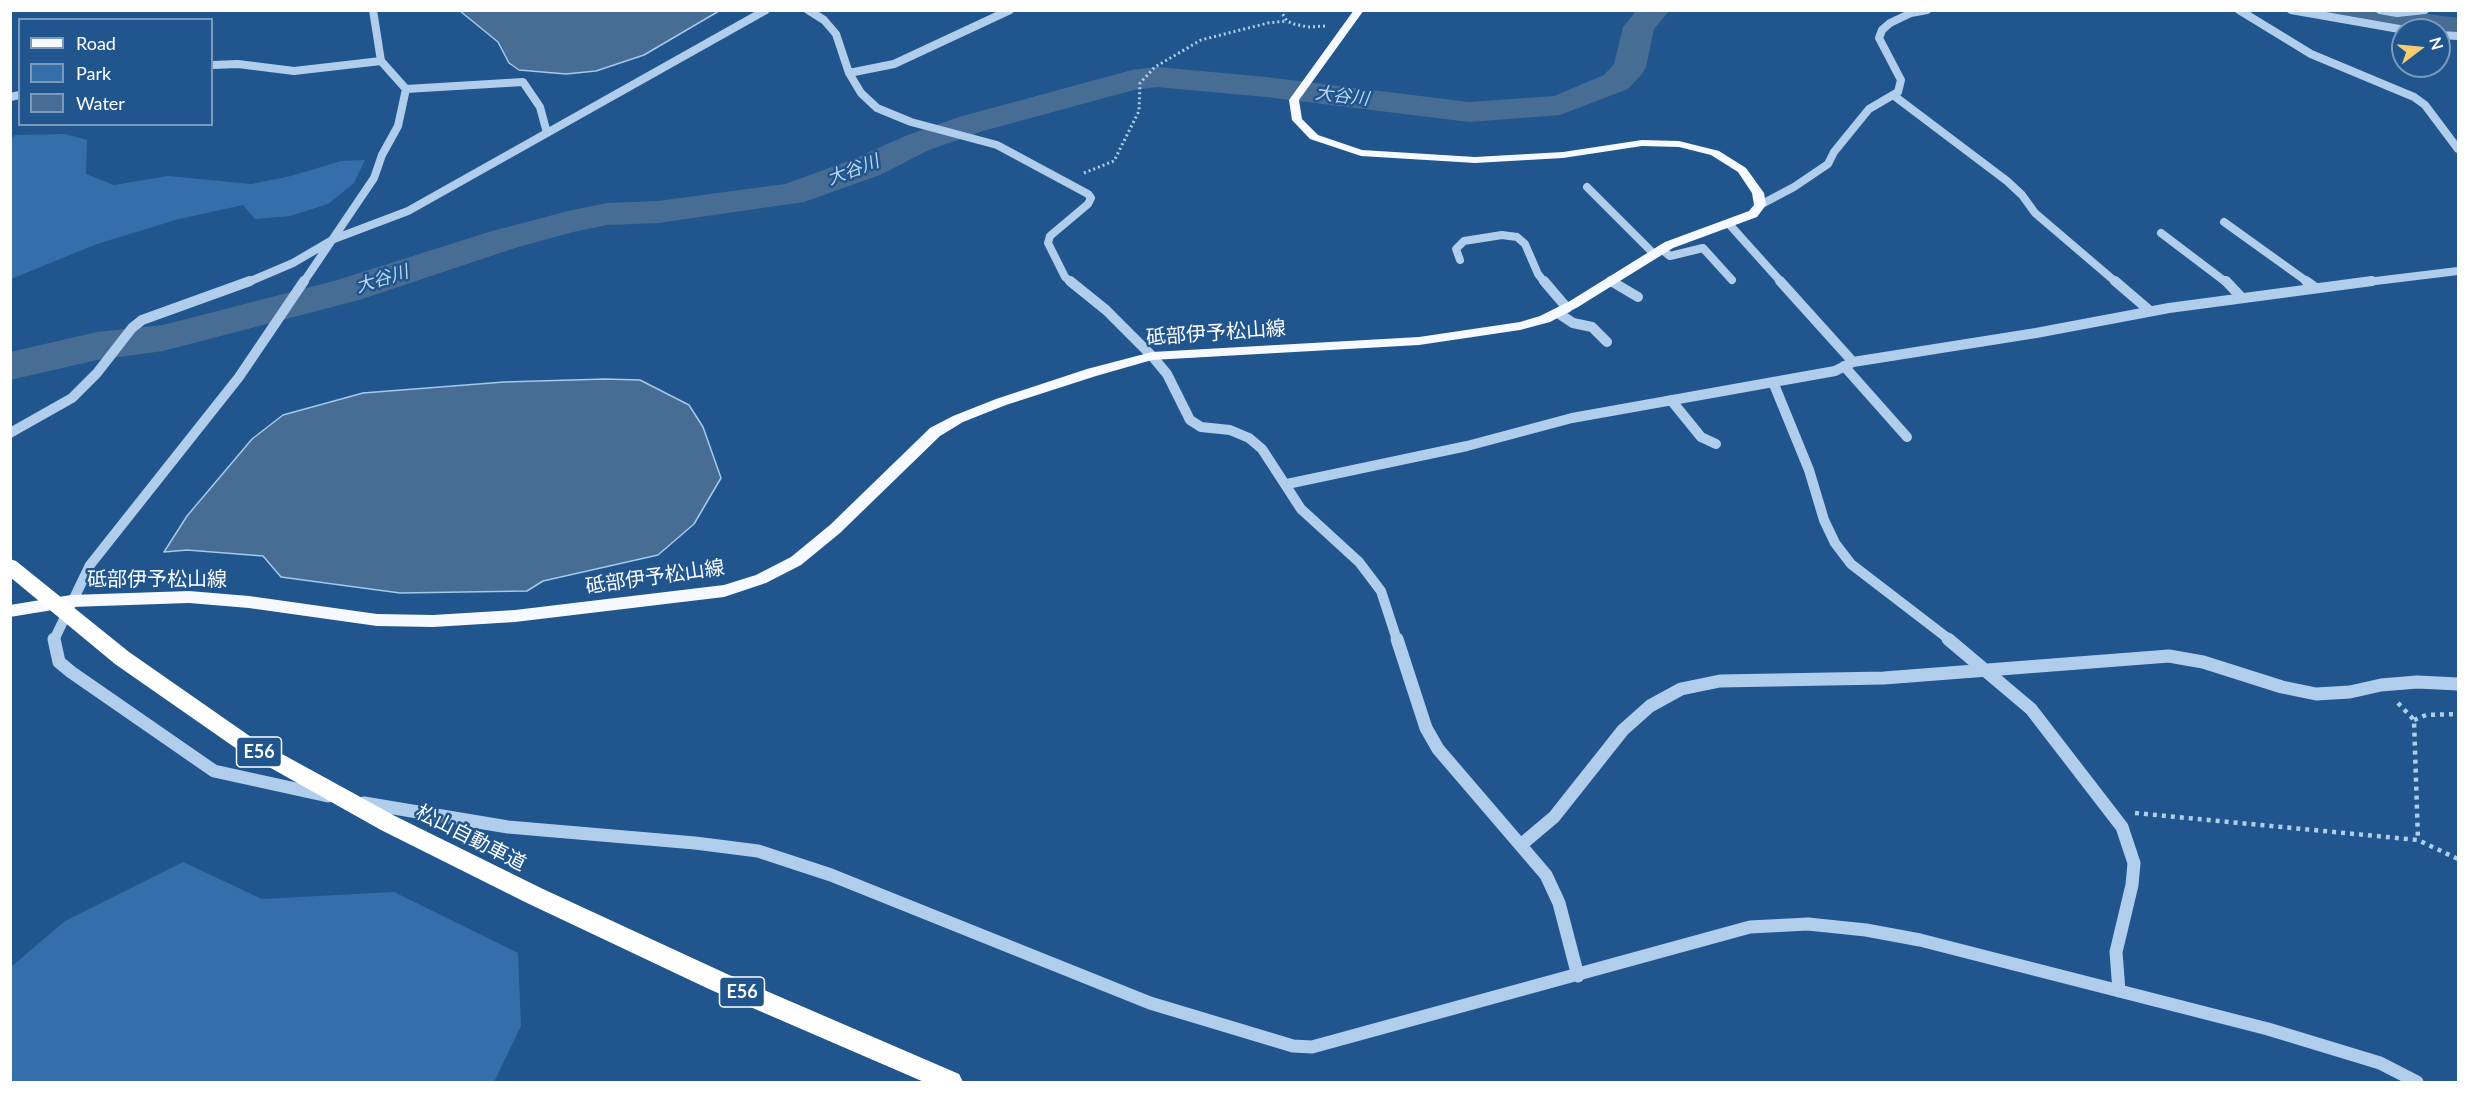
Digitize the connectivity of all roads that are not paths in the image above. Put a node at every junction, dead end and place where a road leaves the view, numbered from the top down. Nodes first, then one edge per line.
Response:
1 (373, 10) edge
2 (766, 10) edge
3 (808, 10) edge
4 (1010, 10) edge
5 (1359, 10) edge
6 (1927, 10) edge
7 (2239, 10) edge
8 (2291, 10) edge
9 (2380, 10) edge
10 (2425, 10) edge
11 (1911, 12) edge
12 (2391, 27) edge
13 (381, 61) junction
14 (213, 64) edge
15 (849, 73) junction
16 (406, 89) junction
17 (1893, 95) junction
18 (548, 133) junction
19 (2458, 149) edge
20 (1587, 187) dead end
21 (1760, 205) junction
22 (2224, 222) dead end
23 (1729, 224) junction
24 (2161, 234) dead end
25 (334, 239) junction
26 (1658, 252) junction
27 (1460, 260) dead end
28 (2458, 271) edge
29 (1732, 280) dead end
30 (1611, 281) junction
31 (2316, 288) junction
32 (1638, 297) dead end
33 (2241, 297) junction
34 (1562, 310) junction
35 (2150, 311) junction
36 (1607, 342) dead end
37 (1152, 356) junction
38 (1849, 364) junction
39 (1773, 382) junction
40 (1671, 400) junction
41 (10, 433) edge
42 (1907, 437) dead end
43 (1716, 444) dead end
44 (1287, 484) junction
45 (10, 566) edge
46 (71, 601) junction
47 (10, 611) edge
48 (1986, 670) junction
49 (2458, 684) edge
50 (1522, 844) junction
51 (1578, 976) junction
52 (2119, 991) junction
53 (951, 1083) edge
54 (2417, 1083) edge

1 - 13 street
2 - 18 street
3 - 15 street
4 - 15 street
5 - 21 main road
6 - 11 street
7 - 19 street
8 - 12 street
9 - 10 street
11 - 17 street
13 - 14 street
13 - 16 street
15 - 37 street
16 - 18 street
16 - 25 street
17 - 21 street
17 - 35 street
18 - 25 street
20 - 26 street
21 - 23 main road, 砥部伊予松山線
22 - 31 street
23 - 26 main road, 砥部伊予松山線
23 - 38 street
24 - 33 street
25 - 41 street
25 - 46 street
26 - 29 street
26 - 30 main road, 砥部伊予松山線
27 - 34 street
28 - 31 street
30 - 32 street
30 - 34 main road, 砥部伊予松山線
31 - 33 street
33 - 35 street
34 - 36 street
34 - 37 main road, 砥部伊予松山線
35 - 38 street
37 - 44 street
37 - 46 main road, 砥部伊予松山線
38 - 39 street
38 - 42 street
39 - 40 street
39 - 48 street
40 - 43 street
40 - 44 street
44 - 50 street
45 - 53 highway, 松山自動車道 / E56
46 - 47 main road, 砥部伊予松山線
46 - 51 street
48 - 49 street
48 - 50 street
48 - 52 street
50 - 51 street
51 - 52 street
52 - 54 street

